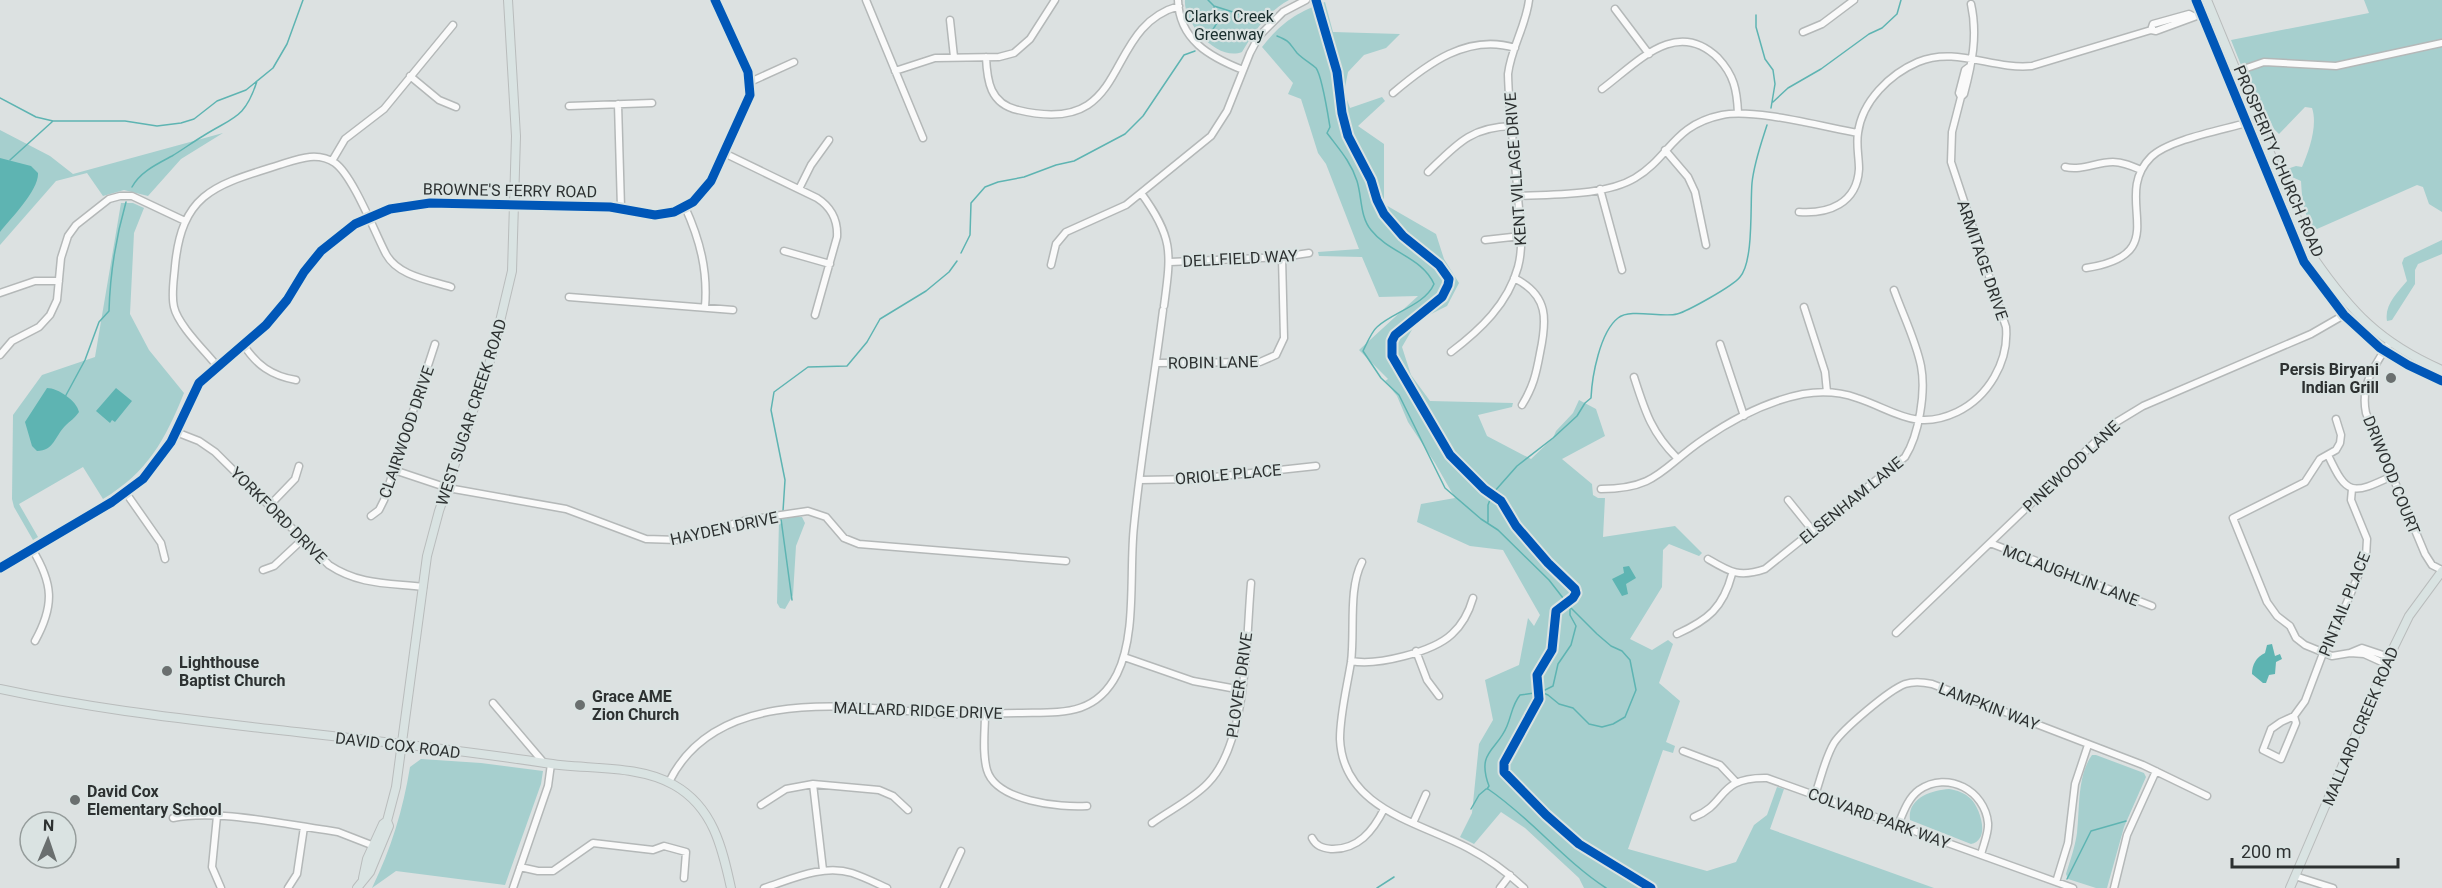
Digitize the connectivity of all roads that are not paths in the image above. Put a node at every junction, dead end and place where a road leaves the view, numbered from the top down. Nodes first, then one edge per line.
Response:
1 (508, 0) edge
2 (715, 0) edge
3 (866, 0) edge
4 (1055, 0) edge
5 (1306, 0) edge
6 (1529, 0) edge
7 (1854, 0) edge
8 (2196, 0) edge
9 (2207, 0) edge
10 (1179, 3) edge
11 (1971, 4) dead end
12 (1615, 9) dead end
13 (2211, 11) junction
14 (2197, 15) junction
15 (950, 21) dead end
16 (453, 25) dead end
17 (1803, 32) dead end
18 (2442, 43) edge
19 (1515, 48) junction
20 (1648, 54) junction
21 (954, 57) junction
22 (986, 57) junction
23 (1971, 58) junction
24 (794, 62) dead end
25 (1243, 70) junction
26 (895, 71) junction
27 (2235, 72) junction
28 (410, 76) junction
29 (750, 82) junction
30 (1602, 88) dead end
31 (1393, 93) dead end
32 (652, 103) dead end
33 (618, 104) junction
34 (570, 106) dead end
35 (456, 107) dead end
36 (1738, 113) junction
37 (2246, 123) junction
38 (1512, 126) junction
39 (1858, 133) junction
40 (923, 138) dead end
41 (829, 140) dead end
42 (1665, 150) junction
43 (724, 153) junction
44 (332, 161) junction
45 (2065, 167) dead end
46 (2141, 170) junction
47 (1428, 172) dead end
48 (799, 189) junction
49 (1600, 189) junction
50 (1141, 193) junction
51 (1518, 196) junction
52 (515, 204) junction
53 (685, 207) junction
54 (621, 208) junction
55 (1799, 212) dead end
56 (368, 218) junction
57 (185, 221) junction
58 (1521, 236) junction
59 (1485, 240) dead end
60 (1706, 245) dead end
61 (784, 251) dead end
62 (1310, 253) dead end
63 (1282, 257) junction
64 (1170, 262) junction
65 (830, 264) junction
66 (1050, 265) dead end
67 (2086, 268) dead end
68 (1623, 270) dead end
69 (1514, 278) junction
70 (59, 281) junction
71 (451, 287) dead end
72 (1894, 290) dead end
73 (0, 293) edge
74 (569, 297) dead end
75 (705, 307) junction
76 (1804, 307) dead end
77 (733, 310) dead end
78 (815, 315) dead end
79 (2344, 315) junction
80 (2390, 342) junction
81 (243, 344) junction
82 (435, 344) dead end
83 (1720, 344) dead end
84 (2384, 350) junction
85 (1451, 352) dead end
86 (0, 355) edge
87 (1156, 363) junction
88 (217, 366) junction
89 (2442, 370) edge
90 (1634, 377) dead end
91 (296, 380) dead end
92 (2442, 381) edge
93 (1827, 392) junction
94 (1522, 405) dead end
95 (1744, 416) junction
96 (2336, 419) dead end
97 (1918, 420) junction
98 (176, 432) junction
99 (2328, 455) junction
100 (1677, 458) junction
101 (298, 466) dead end
102 (1316, 466) dead end
103 (394, 470) junction
104 (2392, 476) junction
105 (1140, 480) junction
106 (448, 488) junction
107 (1601, 489) dead end
108 (2352, 489) junction
109 (126, 493) junction
110 (1788, 500) dead end
111 (269, 506) junction
112 (371, 516) dead end
113 (1813, 531) junction
114 (303, 539) junction
115 (1990, 543) junction
116 (32, 549) junction
117 (165, 559) dead end
118 (1708, 559) dead end
119 (1066, 561) dead end
120 (1362, 562) dead end
121 (0, 568) edge
122 (263, 570) dead end
123 (2442, 571) edge
124 (1732, 574) junction
125 (1251, 583) dead end
126 (423, 587) junction
127 (1473, 598) dead end
128 (2151, 606) dead end
129 (1896, 633) dead end
130 (1677, 634) dead end
131 (36, 641) dead end
132 (1416, 651) junction
133 (2323, 653) junction
134 (1124, 657) junction
135 (2387, 660) junction
136 (1351, 661) junction
137 (0, 689) edge
138 (1242, 690) junction
139 (1439, 696) dead end
140 (493, 703) dead end
141 (985, 714) junction
142 (2294, 716) junction
143 (2088, 744) junction
144 (401, 745) junction
145 (1683, 751) dead end
146 (548, 764) junction
147 (2156, 771) junction
148 (669, 782) junction
149 (1736, 782) junction
150 (813, 784) junction
151 (1426, 795) dead end
152 (1815, 795) junction
153 (2207, 796) dead end
154 (761, 805) dead end
155 (1087, 806) dead end
156 (1384, 809) junction
157 (908, 810) dead end
158 (218, 816) junction
159 (1694, 817) dead end
160 (174, 818) dead end
161 (387, 821) junction
162 (1152, 823) dead end
163 (1413, 823) junction
164 (1898, 825) junction
165 (304, 827) junction
166 (1312, 838) dead end
167 (374, 846) junction
168 (961, 851) dead end
169 (1981, 855) junction
170 (520, 867) junction
171 (823, 870) junction
172 (1510, 875) junction
173 (2295, 876) junction
174 (363, 878) junction
175 (684, 878) dead end
176 (2056, 882) junction
177 (221, 888) edge
178 (288, 888) edge
179 (357, 888) edge
180 (513, 888) edge
181 (732, 888) edge
182 (764, 888) edge
183 (887, 888) edge
184 (944, 888) edge
185 (1500, 888) edge
186 (1524, 888) edge
187 (2073, 888) edge
188 (2114, 888) edge
189 (2290, 888) edge
190 (2333, 888) edge

1 - 52 main road, WEST SUGAR CREEK ROAD
2 - 29 street
3 - 26 street
4 - 22 street
5 - 25 street
6 - 19 street, KENT VILLAGE DRIVE
7 - 17 street
8 - 14 main road, PROSPERITY CHURCH ROAD
9 - 13 main road, PROSPERITY CHURCH ROAD
10 - 22 street
10 - 25 street
11 - 23 street, ARMITAGE DRIVE
12 - 20 street
13 - 14 street
13 - 27 main road, PROSPERITY CHURCH ROAD
14 - 23 street
14 - 37 main road, PROSPERITY CHURCH ROAD
15 - 21 street
16 - 28 street
18 - 27 street
19 - 31 street
19 - 38 street, KENT VILLAGE DRIVE
20 - 30 street
20 - 36 street
21 - 22 street
21 - 26 street
23 - 39 street
23 - 97 street, ARMITAGE DRIVE
24 - 29 street
25 - 50 street
26 - 40 street
27 - 80 main road, PROSPERITY CHURCH ROAD
28 - 35 street
28 - 44 street
29 - 43 street, BROWNE'S FERRY ROAD
32 - 33 street
33 - 34 street
33 - 54 street
36 - 39 street
36 - 42 street
37 - 46 street
37 - 79 main road, PROSPERITY CHURCH ROAD
38 - 47 street
38 - 51 street, KENT VILLAGE DRIVE
39 - 55 street
41 - 48 street
42 - 49 street
42 - 60 street
43 - 48 street
43 - 53 street, BROWNE'S FERRY ROAD
44 - 56 street
44 - 57 street
45 - 46 street
46 - 67 street
48 - 65 street
49 - 51 street
49 - 68 street
50 - 64 street, MALLARD RIDGE DRIVE
50 - 66 street
51 - 58 street, KENT VILLAGE DRIVE
52 - 54 street, BROWNE'S FERRY ROAD
52 - 56 street, BROWNE'S FERRY ROAD
52 - 106 main road, WEST SUGAR CREEK ROAD
53 - 54 street, BROWNE'S FERRY ROAD
53 - 75 street
56 - 71 street
56 - 81 street, BROWNE'S FERRY ROAD
57 - 70 street
57 - 88 street
58 - 59 street
58 - 69 street, KENT VILLAGE DRIVE
61 - 65 street
62 - 63 street, DELLFIELD WAY
63 - 64 street, DELLFIELD WAY
63 - 87 street, ROBIN LANE
64 - 87 street, MALLARD RIDGE DRIVE
65 - 78 street
69 - 85 street, KENT VILLAGE DRIVE
69 - 94 street
70 - 73 street
70 - 86 street
72 - 97 street, ELSENHAM LANE
74 - 75 street
75 - 77 street
76 - 93 street
79 - 84 main road, PROSPERITY CHURCH ROAD
79 - 115 street, PINEWOOD LANE
80 - 84 street, DRIWOOD COURT
80 - 89 main road, PROSPERITY CHURCH ROAD
81 - 88 street, BROWNE'S FERRY ROAD
81 - 91 street
82 - 103 street, CLAIRWOOD DRIVE
83 - 95 street
84 - 92 main road, PROSPERITY CHURCH ROAD
84 - 104 street, DRIWOOD COURT
87 - 105 street, MALLARD RIDGE DRIVE
88 - 98 street, BROWNE'S FERRY ROAD
90 - 100 street
93 - 95 street, ARMITAGE DRIVE
93 - 97 street, ARMITAGE DRIVE
95 - 100 street, ARMITAGE DRIVE
96 - 99 street
97 - 113 street, ELSENHAM LANE
98 - 109 street, BROWNE'S FERRY ROAD
98 - 111 street, YORKFORD DRIVE
99 - 108 street
99 - 133 street
100 - 107 street, ARMITAGE DRIVE
101 - 111 street
102 - 105 street, ORIOLE PLACE
103 - 106 street, HAYDEN DRIVE
103 - 112 street, CLAIRWOOD DRIVE
104 - 108 street
104 - 123 street, DRIWOOD COURT
105 - 134 street, MALLARD RIDGE DRIVE
106 - 119 street, HAYDEN DRIVE
106 - 126 main road, WEST SUGAR CREEK ROAD
108 - 133 street, PINTAIL PLACE
109 - 116 street, BROWNE'S FERRY ROAD
109 - 117 street
110 - 113 street
111 - 114 street, YORKFORD DRIVE
113 - 124 street, ELSENHAM LANE
114 - 122 street
114 - 126 street, YORKFORD DRIVE
115 - 128 street, MCLAUGHLIN LANE
115 - 129 street, PINEWOOD LANE
116 - 121 street, BROWNE'S FERRY ROAD
116 - 131 street
118 - 124 street
120 - 136 street
123 - 135 main road, MALLARD CREEK ROAD
124 - 130 street
125 - 138 street, PLOVER DRIVE
126 - 144 main road, WEST SUGAR CREEK ROAD
127 - 132 street
132 - 136 street
132 - 139 street
133 - 135 street
133 - 142 street, PINTAIL PLACE
134 - 138 street
134 - 141 street, MALLARD RIDGE DRIVE
135 - 173 main road, MALLARD CREEK ROAD
136 - 156 street
137 - 144 main road, DAVID COX ROAD
138 - 162 street, PLOVER DRIVE
140 - 146 street
141 - 148 street, MALLARD RIDGE DRIVE
141 - 155 street
142 - 142 street, PINTAIL PLACE
143 - 147 street, LAMPKIN WAY
143 - 152 street, LAMPKIN WAY
143 - 176 street
144 - 146 main road, DAVID COX ROAD
144 - 161 main road, WEST SUGAR CREEK ROAD
145 - 149 street
146 - 148 main road, DAVID COX ROAD
146 - 170 street
147 - 153 street, LAMPKIN WAY
147 - 188 street
148 - 181 main road, DAVID COX ROAD
149 - 152 street, COLVARD PARK WAY
149 - 159 street
150 - 154 street
150 - 157 street
150 - 171 street
151 - 163 street
152 - 164 street, COLVARD PARK WAY
156 - 163 street
156 - 166 street
158 - 160 street
158 - 165 street
158 - 177 street
161 - 167 main road, WEST SUGAR CREEK ROAD
161 - 174 main road, WEST SUGAR CREEK ROAD
163 - 172 street
164 - 169 street, COLVARD PARK WAY
164 - 169 street
165 - 167 street
165 - 178 street
167 - 174 main road, WEST SUGAR CREEK ROAD
168 - 184 street
169 - 176 street, COLVARD PARK WAY
170 - 175 street
170 - 180 street
171 - 182 street
171 - 183 street
172 - 185 street
172 - 186 street
173 - 189 main road, MALLARD CREEK ROAD
173 - 190 street
174 - 179 main road, WEST SUGAR CREEK ROAD
176 - 187 street, COLVARD PARK WAY

